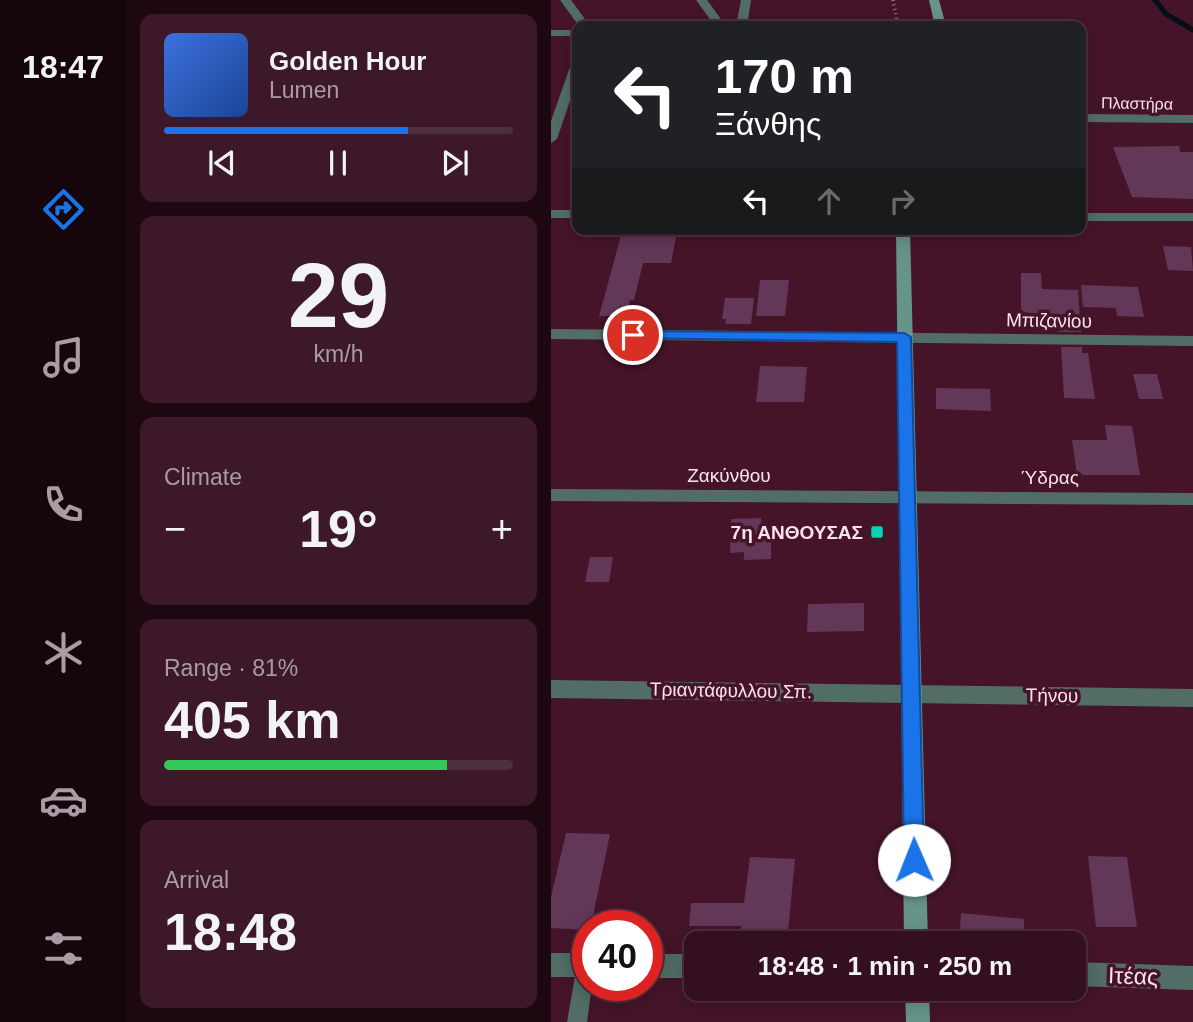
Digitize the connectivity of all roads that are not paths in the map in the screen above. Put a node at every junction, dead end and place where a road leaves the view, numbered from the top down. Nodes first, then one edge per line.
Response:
1 (565, 0) edge
2 (701, 0) edge
3 (746, 0) edge
4 (934, 0) edge
5 (581, 21) edge
6 (717, 21) edge
7 (743, 21) edge
8 (940, 21) edge
9 (551, 33) edge
10 (572, 33) edge
11 (572, 76) edge
12 (555, 115) edge
13 (1086, 118) edge
14 (1193, 119) edge
15 (551, 139) edge
16 (551, 214) edge
17 (572, 214) edge
18 (1086, 217) edge
19 (1193, 218) edge
20 (903, 235) edge
21 (551, 334) edge
22 (904, 337) junction
23 (1193, 341) edge
24 (551, 495) edge
25 (907, 497) junction
26 (1193, 499) edge
27 (551, 689) edge
28 (911, 692) junction
29 (1193, 698) edge
30 (916, 931) edge
31 (551, 965) edge
32 (572, 965) edge
33 (663, 966) edge
34 (684, 966) edge
35 (1086, 974) edge
36 (1193, 978) edge
37 (581, 1001) edge
38 (917, 1001) edge
39 (577, 1022) edge
40 (918, 1022) edge

1 - 5 street
2 - 6 street
3 - 7 street
4 - 8 street
9 - 10 street
11 - 12 street
12 - 15 street
13 - 14 street, Πλαστήρα
16 - 17 street
18 - 19 street
20 - 22 street
21 - 22 street, Μπιζανίου
22 - 23 street, Μπιζανίου
22 - 25 street
24 - 25 street, Ζακύνθου
25 - 26 street, Ύδρας
25 - 28 street
27 - 28 street, Τριαντάφυλλου Σπ.
28 - 29 street, Τήνου
28 - 30 street
31 - 32 street
33 - 34 street
35 - 36 street, Ιτέας
37 - 39 lane
38 - 40 street

